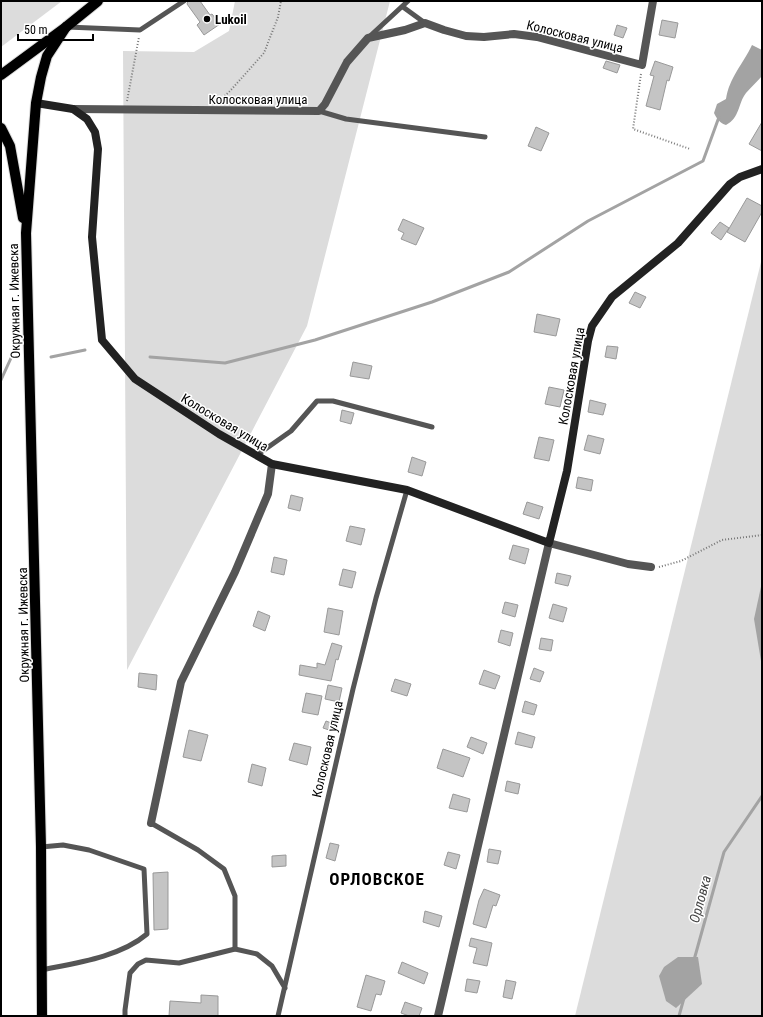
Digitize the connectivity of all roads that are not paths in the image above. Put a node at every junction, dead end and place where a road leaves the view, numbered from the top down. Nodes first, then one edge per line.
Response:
1 (98, 1) edge
2 (184, 1) edge
3 (408, 1) edge
4 (653, 1) edge
5 (403, 7) junction
6 (425, 23) junction
7 (66, 27) junction
8 (368, 38) junction
9 (1, 75) edge
10 (36, 103) junction
11 (73, 109) junction
12 (319, 111) junction
13 (1, 128) edge
14 (485, 137) dead end
15 (762, 169) edge
16 (26, 234) junction
17 (432, 427) dead end
18 (257, 455) junction
19 (272, 464) junction
20 (407, 490) junction
21 (549, 543) junction
22 (651, 568) road end
23 (151, 824) joint
24 (41, 847) junction
25 (235, 949) junction
26 (41, 970) junction
27 (285, 988) junction
28 (42, 1016) edge
29 (125, 1016) edge
30 (278, 1016) edge
31 (438, 1016) edge

1 - 7 main road
2 - 7 lane
3 - 5 lane
4 - 6 street, Колосковая улица
5 - 6 lane
5 - 8 lane
6 - 8 street
7 - 9 main road
7 - 10 main road, Окружная г. Ижевска
8 - 12 street, Колосковая улица
10 - 11 street, Колосковая улица
10 - 16 main road, Окружная г. Ижевска
11 - 12 street, Колосковая улица
11 - 18 street, Колосковая улица
12 - 14 lane
13 - 16 main road, Окружная г. Ижевска
15 - 21 street, Колосковая улица
16 - 24 main road, Окружная г. Ижевска
17 - 18 lane
18 - 19 street, Колосковая улица
19 - 20 street, Колосковая улица
19 - 23 street
20 - 21 street, Колосковая улица
20 - 27 lane, Колосковая улица
21 - 22 street
21 - 31 street, Колосковая улица
23 - 25 lane
24 - 26 main road, Окружная г. Ижевска
24 - 26 lane
25 - 27 lane
25 - 29 lane
26 - 28 main road, Окружная г. Ижевска
27 - 30 lane, Колосковая улица

